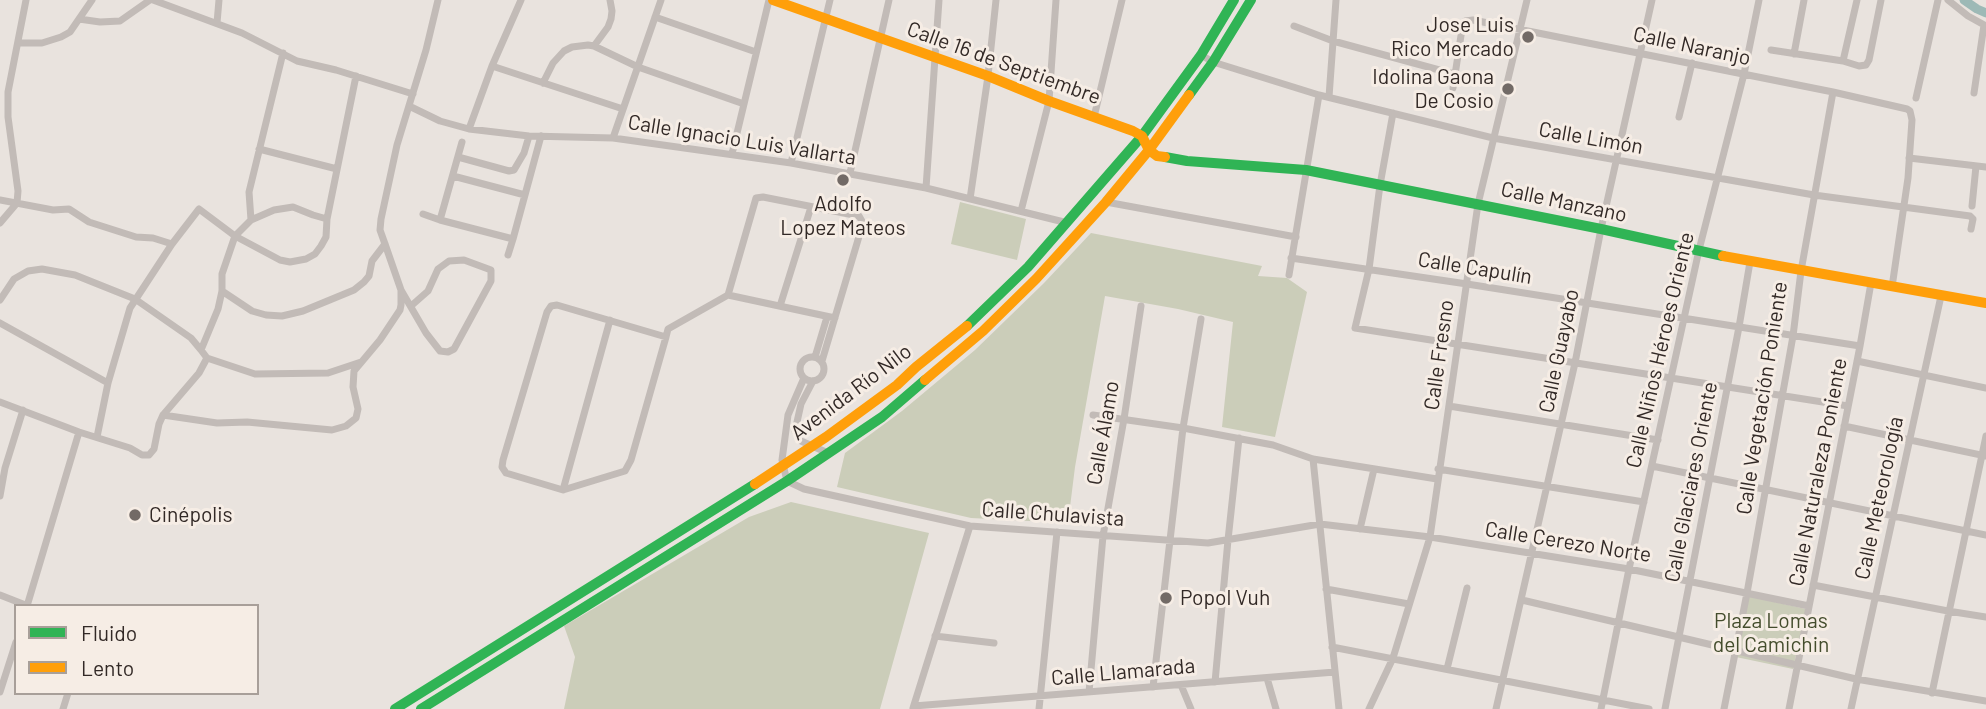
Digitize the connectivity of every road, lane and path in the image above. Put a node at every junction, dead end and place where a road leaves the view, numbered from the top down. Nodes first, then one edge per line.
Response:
1 (26, 0) edge
2 (92, 0) edge
3 (152, 0) edge
4 (219, 0) edge
5 (438, 0) edge
6 (521, 0) edge
7 (610, 0) edge
8 (661, 0) edge
9 (771, 0) edge
10 (830, 0) edge
11 (889, 0) edge
12 (939, 0) edge
13 (996, 0) edge
14 (1056, 0) edge
15 (1122, 0) edge
16 (1234, 0) edge
17 (1251, 0) edge
18 (1336, 0) edge
19 (1527, 0) edge
20 (1652, 0) edge
21 (1759, 0) edge
22 (1804, 0) edge
23 (1857, 0) edge
24 (1881, 0) edge
25 (1938, 0) edge
26 (1948, 0) edge
27 (655, 17) junction
28 (79, 19) junction
29 (827, 19) junction
30 (217, 23) junction
31 (1985, 25) edge
32 (1294, 26) dead end
33 (1521, 29) junction
34 (882, 39) junction
35 (1333, 41) junction
36 (18, 43) junction
37 (594, 46) junction
38 (1772, 50) dead end
39 (757, 52) junction
40 (283, 53) junction
41 (1640, 53) junction
42 (1794, 54) junction
43 (1201, 55) junction
44 (935, 57) junction
45 (1843, 61) junction
46 (1213, 62) junction
47 (1692, 63) junction
48 (492, 66) junction
49 (638, 67) junction
50 (1454, 74) junction
51 (1744, 74) junction
52 (356, 76) junction
53 (988, 76) junction
54 (543, 83) junction
55 (1453, 88) dead end
56 (1833, 92) junction
57 (1974, 93) dead end
58 (413, 94) junction
59 (1319, 95) junction
60 (1329, 97) junction
61 (1916, 98) dead end
62 (1049, 100) junction
63 (744, 104) junction
64 (409, 106) junction
65 (623, 110) junction
66 (1393, 113) junction
67 (1094, 117) junction
68 (1679, 117) dead end
69 (469, 129) junction
70 (529, 136) junction
71 (541, 136) junction
72 (1142, 136) junction
73 (613, 138) junction
74 (1493, 138) junction
75 (463, 142) dead end
76 (260, 149) junction
77 (1149, 150) junction
78 (524, 153) junction
79 (732, 154) junction
80 (536, 156) junction
81 (458, 157) junction
82 (1909, 158) junction
83 (1921, 160) junction
84 (1618, 161) junction
85 (791, 163) junction
86 (1976, 166) junction
87 (1986, 167) edge
88 (337, 169) junction
89 (1306, 170) junction
90 (850, 173) junction
91 (453, 176) junction
92 (1719, 178) junction
93 (1908, 178) junction
94 (1380, 185) junction
95 (926, 188) junction
96 (525, 195) junction
97 (1814, 195) junction
98 (970, 199) junction
99 (0, 200) edge
100 (1107, 202) junction
101 (17, 203) junction
102 (1478, 204) junction
103 (1972, 206) dead end
104 (811, 207) junction
105 (1903, 208) junction
106 (1021, 211) junction
107 (423, 214) dead end
108 (251, 219) junction
109 (327, 219) junction
110 (440, 220) junction
111 (0, 223) edge
112 (1068, 223) junction
113 (1601, 229) junction
114 (1971, 229) dead end
115 (235, 236) junction
116 (1296, 237) junction
117 (513, 239) junction
118 (172, 244) junction
119 (385, 244) junction
120 (1699, 250) junction
121 (508, 256) dead end
122 (1291, 258) junction
123 (1750, 262) junction
124 (1369, 270) junction
125 (1801, 271) junction
126 (1289, 275) dead end
127 (1871, 283) junction
128 (1467, 284) junction
129 (1892, 287) junction
130 (401, 290) junction
131 (222, 291) junction
132 (728, 295) junction
133 (1941, 296) junction
134 (135, 299) junction
135 (0, 300) edge
136 (1588, 303) junction
137 (1986, 303) edge
138 (411, 306) junction
139 (780, 306) junction
140 (1141, 306) dead end
141 (831, 317) junction
142 (1684, 318) junction
143 (610, 320) junction
144 (1201, 320) dead end
145 (0, 323) edge
146 (966, 327) junction
147 (1739, 327) junction
148 (1793, 336) junction
149 (666, 337) junction
150 (975, 338) junction
151 (1457, 345) junction
152 (1860, 346) junction
153 (201, 350) junction
154 (207, 358) junction
155 (818, 359) junction
156 (1857, 361) junction
157 (361, 362) junction
158 (1575, 363) junction
159 (1923, 375) junction
160 (804, 378) junction
161 (1671, 378) junction
162 (813, 381) junction
163 (108, 383) junction
164 (1727, 387) junction
165 (1986, 388) edge
166 (1782, 396) junction
167 (0, 401) edge
168 (1449, 406) junction
169 (1848, 406) junction
170 (23, 410) junction
171 (163, 415) junction
172 (1093, 415) dead end
173 (1124, 419) junction
174 (1561, 424) junction
175 (1844, 426) junction
176 (1183, 428) junction
177 (79, 432) junction
178 (1986, 436) edge
179 (97, 437) junction
180 (798, 438) junction
181 (1239, 438) junction
182 (1658, 440) junction
183 (1910, 440) junction
184 (813, 446) junction
185 (782, 448) junction
186 (828, 453) junction
187 (1984, 455) edge
188 (1313, 460) junction
189 (1652, 466) junction
190 (782, 467) junction
191 (1374, 469) junction
192 (1438, 469) junction
193 (1710, 478) junction
194 (1437, 479) junction
195 (787, 481) junction
196 (1546, 486) junction
197 (563, 490) junction
198 (1768, 490) junction
199 (0, 496) edge
200 (1644, 502) junction
201 (1829, 502) junction
202 (1893, 516) junction
203 (1320, 524) junction
204 (970, 526) junction
205 (1360, 529) junction
206 (1966, 531) junction
207 (1057, 532) junction
208 (1986, 535) edge
209 (1103, 536) junction
210 (1430, 537) junction
211 (1228, 540) junction
212 (1170, 541) junction
213 (1532, 554) junction
214 (1629, 569) junction
215 (1689, 581) junction
216 (1813, 585) junction
217 (1467, 588) dead end
218 (1326, 589) junction
219 (1747, 593) junction
220 (0, 595) edge
221 (1875, 596) junction
222 (1522, 600) junction
223 (23, 604) edge
224 (29, 604) edge
225 (1409, 604) junction
226 (1809, 606) junction
227 (1948, 611) junction
228 (1986, 617) edge
229 (1618, 623) junction
230 (935, 636) junction
231 (1679, 637) junction
232 (994, 643) dead end
233 (1332, 647) junction
234 (14, 648) edge
235 (1735, 650) junction
236 (1393, 658) junction
237 (1798, 665) junction
238 (1447, 669) junction
239 (1335, 673) junction
240 (1267, 678) junction
241 (1856, 679) junction
242 (1504, 680) junction
243 (1215, 682) junction
244 (1181, 685) junction
245 (1153, 687) junction
246 (0, 692) edge
247 (1089, 692) junction
248 (1932, 693) junction
249 (1039, 696) junction
250 (413, 698) junction
251 (1603, 700) junction
252 (1986, 701) edge
253 (913, 707) edge
254 (395, 709) edge
255 (421, 709) edge
256 (1039, 709) edge
257 (1191, 709) edge
258 (1276, 709) edge
259 (1337, 709) edge
260 (1369, 709) edge
261 (1496, 709) edge
262 (1601, 709) edge
263 (1649, 709) edge
264 (1665, 709) edge
265 (1724, 709) edge
266 (1789, 709) edge
267 (1851, 709) edge

1 - 36 street
2 - 28 street
3 - 28 street
3 - 30 street
4 - 30 street
5 - 58 street
6 - 48 street
7 - 37 street
8 - 27 street
9 - 29 main road, Calle 16 de Septiembre
9 - 39 street
10 - 29 street
11 - 34 street
12 - 44 street
13 - 53 street
14 - 62 street
15 - 67 street
16 - 43 main road, Avenida Río Nilo
17 - 46 main road, Avenida Río Nilo
18 - 35 street
19 - 33 street, Calle Fresno
20 - 41 street, Calle Guayabo
21 - 51 street, Calle Niños Héroes Oriente
22 - 42 street
23 - 45 street
24 - 45 street
25 - 61 street
26 - 31 street
27 - 39 street
27 - 49 street
28 - 36 street
29 - 34 main road, Calle 16 de Septiembre
29 - 85 street
30 - 40 street
31 - 57 street
32 - 35 street
33 - 41 street, Calle Naranjo
33 - 50 street, Calle Naranjo
33 - 74 street, Calle Fresno
34 - 44 main road, Calle 16 de Septiembre
34 - 90 street
35 - 50 street
35 - 60 street
36 - 101 street
37 - 49 street
37 - 54 street
38 - 42 street
39 - 63 street
40 - 52 street
40 - 76 street
41 - 47 street, Calle Naranjo
41 - 84 street, Calle Guayabo
42 - 45 street
43 - 46 street, Calle Limón
43 - 72 main road, Avenida Río Nilo
44 - 53 main road, Calle 16 de Septiembre
44 - 95 street
46 - 59 street, Calle Limón
46 - 77 main road, Avenida Río Nilo
47 - 51 street, Calle Naranjo
47 - 68 street
48 - 54 street
48 - 69 street
49 - 63 street
49 - 65 street
50 - 55 street
51 - 56 street, Calle Naranjo
51 - 92 street, Calle Niños Héroes Oriente
52 - 58 street
52 - 88 street
53 - 62 main road, Calle 16 de Septiembre
53 - 98 street
54 - 65 street
56 - 82 street, Calle Naranjo
56 - 97 street, Calle Vegetación Poniente
58 - 64 street
59 - 60 street, Calle Limón
59 - 89 street
60 - 66 street, Calle Limón
62 - 67 main road, Calle 16 de Septiembre
62 - 106 street
63 - 79 street
64 - 69 street, Calle Ignacio Luis Vallarta
64 - 119 street
65 - 73 street
66 - 74 street, Calle Limón
66 - 94 street
67 - 72 main road, Calle 16 de Septiembre
69 - 70 street, Calle Ignacio Luis Vallarta
70 - 71 street, Calle Ignacio Luis Vallarta
70 - 78 street
71 - 73 street, Calle Ignacio Luis Vallarta
71 - 80 street
72 - 77 main road
72 - 112 main road, Avenida Río Nilo
73 - 79 street, Calle Ignacio Luis Vallarta
74 - 84 street, Calle Limón
74 - 102 street, Calle Fresno
75 - 81 street
76 - 88 street
76 - 108 street
77 - 89 main road, Calle Manzano
77 - 100 main road, Avenida Río Nilo
78 - 80 street
78 - 81 street
79 - 85 street, Calle Ignacio Luis Vallarta
80 - 96 street
81 - 91 street
82 - 83 street
82 - 93 street
83 - 86 street
83 - 93 street
84 - 92 street, Calle Limón
84 - 113 street, Calle Guayabo
85 - 90 street, Calle Ignacio Luis Vallarta
86 - 87 street
86 - 103 street
88 - 109 street
89 - 94 main road, Calle Manzano
89 - 116 street
90 - 95 street, Calle Ignacio Luis Vallarta
91 - 96 street
91 - 110 street
92 - 97 street, Calle Limón
92 - 120 street, Calle Niños Héroes Oriente
93 - 105 street
94 - 102 main road, Calle Manzano
94 - 124 street
95 - 98 street, Calle Ignacio Luis Vallarta
96 - 117 street
97 - 105 street, Calle Limón
97 - 125 street, Calle Vegetación Poniente
98 - 106 street, Calle Ignacio Luis Vallarta
99 - 101 street
100 - 116 street
100 - 150 main road, Avenida Río Nilo
101 - 111 street
101 - 118 street
102 - 113 main road, Calle Manzano
102 - 128 street, Calle Fresno
104 - 132 street
104 - 139 street
104 - 141 street
105 - 114 street, Calle Limón
105 - 129 street
106 - 112 street, Calle Ignacio Luis Vallarta
107 - 110 street
108 - 109 street
108 - 115 street
109 - 115 street
110 - 117 street
112 - 146 main road, Avenida Río Nilo
113 - 120 main road, Calle Manzano
113 - 136 street, Calle Guayabo
115 - 118 street
115 - 131 street
116 - 122 street
117 - 121 street
118 - 134 street
119 - 130 street
119 - 131 street
120 - 123 main road, Calle Manzano
120 - 142 street, Calle Niños Héroes Oriente
122 - 124 street, Calle Capulín
122 - 126 street
123 - 125 main road, Calle Manzano
123 - 147 street, Calle Glaciares Oriente
124 - 128 street, Calle Capulín
124 - 151 street
125 - 127 main road, Calle Manzano
125 - 148 street, Calle Vegetación Poniente
127 - 129 main road, Calle Manzano
127 - 152 street, Calle Naturaleza Poniente
128 - 136 street, Calle Capulín
128 - 151 street, Calle Fresno
129 - 133 main road, Calle Manzano
130 - 138 street
130 - 157 street
131 - 153 street
132 - 139 street
132 - 149 street
133 - 137 main road, Calle Manzano
133 - 159 street, Calle Meteorología
134 - 135 street
134 - 153 street
134 - 163 street
136 - 142 street, Calle Capulín
136 - 158 street, Calle Guayabo
138 - 138 street
139 - 141 street
140 - 173 street, Calle Álamo
141 - 155 street
142 - 147 street, Calle Capulín
142 - 161 street, Calle Niños Héroes Oriente
143 - 149 street
143 - 197 street
143 - 197 street
144 - 176 street
145 - 163 street
146 - 150 main road
146 - 184 main road, Avenida Río Nilo
147 - 148 street, Calle Capulín
147 - 164 street, Calle Glaciares Oriente
148 - 152 street, Calle Capulín
148 - 166 street, Calle Vegetación Poniente
149 - 197 street
150 - 186 main road, Avenida Río Nilo
151 - 158 street
151 - 168 street, Calle Fresno
152 - 156 street, Calle Naturaleza Poniente
153 - 154 street
154 - 157 street
154 - 171 street
155 - 160 street
155 - 162 street
156 - 159 street
156 - 169 street, Calle Naturaleza Poniente
157 - 171 street
158 - 161 street
158 - 174 street, Calle Guayabo
159 - 165 street
159 - 183 street, Calle Meteorología
160 - 162 street
160 - 185 street
161 - 164 street
161 - 182 street, Calle Niños Héroes Oriente
162 - 180 street
163 - 179 street
164 - 166 street
164 - 193 street, Calle Glaciares Oriente
166 - 169 street
166 - 198 street, Calle Vegetación Poniente
167 - 170 street
168 - 174 street
168 - 192 street, Calle Fresno
169 - 175 street, Calle Naturaleza Poniente
170 - 177 street
170 - 199 street
171 - 179 street
172 - 173 street
173 - 176 street
173 - 209 street, Calle Álamo
174 - 182 street
174 - 196 street, Calle Guayabo
175 - 183 street
175 - 201 street, Calle Naturaleza Poniente
176 - 181 street
176 - 212 street
177 - 179 street
177 - 224 street
178 - 187 street
180 - 184 street
180 - 185 street
181 - 188 street
181 - 211 street
182 - 189 street, Calle Niños Héroes Oriente
183 - 187 street
183 - 202 street, Calle Meteorología
184 - 186 street
184 - 190 main road, Avenida Río Nilo
185 - 190 street
186 - 195 main road, Avenida Río Nilo
187 - 206 street
188 - 191 street
188 - 203 street
189 - 193 street
189 - 200 street, Calle Niños Héroes Oriente
190 - 195 street
190 - 250 main road, Avenida Río Nilo
191 - 194 street
191 - 205 street
192 - 194 street, Calle Fresno
192 - 196 street
193 - 198 street
193 - 215 street, Calle Glaciares Oriente
194 - 210 street, Calle Fresno
195 - 204 street, Calle Chulavista
195 - 255 main road, Avenida Río Nilo
196 - 200 street
196 - 213 street, Calle Guayabo
198 - 201 street
198 - 219 street, Calle Vegetación Poniente
200 - 214 street, Calle Niños Héroes Oriente
201 - 202 street
201 - 216 street, Calle Naturaleza Poniente
202 - 206 street
202 - 221 street, Calle Meteorología
203 - 205 street, Calle Cerezo Norte
203 - 211 street, Calle Chulavista
203 - 218 street
204 - 207 street, Calle Chulavista
204 - 230 street
205 - 210 street, Calle Cerezo Norte
206 - 208 street
206 - 227 street
207 - 209 street, Calle Chulavista
207 - 249 street
209 - 212 street, Calle Chulavista
209 - 247 street, Calle Álamo
210 - 213 street, Calle Cerezo Norte
210 - 225 street, Calle Fresno
211 - 212 street, Calle Chulavista
211 - 243 street
212 - 245 street
213 - 214 street, Calle Cerezo Norte
213 - 222 street, Calle Guayabo
214 - 215 street, Calle Cerezo Norte
214 - 229 street, Calle Niños Héroes Oriente
215 - 219 street, Calle Cerezo Norte
215 - 231 street, Calle Glaciares Oriente
216 - 221 street
216 - 226 street, Calle Naturaleza Poniente
217 - 238 street
218 - 225 street
218 - 233 street
219 - 226 street, Calle Cerezo Norte
219 - 235 street, Calle Vegetación Poniente
220 - 223 street
221 - 227 street
221 - 241 street, Calle Meteorología
222 - 229 street
222 - 242 street, Calle Guayabo
225 - 236 street, Calle Fresno
226 - 237 street, Calle Naturaleza Poniente
227 - 228 street
227 - 248 street
229 - 231 street
229 - 251 street, Calle Niños Héroes Oriente
230 - 232 street
230 - 253 street
231 - 235 street
231 - 264 street, Calle Glaciares Oriente
233 - 236 street
233 - 239 street
234 - 246 street
235 - 237 street
235 - 265 street, Calle Vegetación Poniente
236 - 238 street
236 - 260 street, Calle Fresno
237 - 241 street
237 - 266 street, Calle Naturaleza Poniente
238 - 242 street
239 - 240 street, Calle Llamarada
239 - 259 street
240 - 243 street, Calle Llamarada
240 - 258 street
241 - 248 street
241 - 267 street, Calle Meteorología
242 - 251 street
242 - 261 street, Calle Guayabo
243 - 244 street, Calle Llamarada
244 - 245 street, Calle Llamarada
244 - 257 street
245 - 247 street, Calle Llamarada
247 - 249 street, Calle Llamarada
248 - 252 street
249 - 253 street, Calle Llamarada
249 - 256 street
250 - 254 main road, Avenida Río Nilo
250 - 255 main road
251 - 262 street, Calle Niños Héroes Oriente
251 - 263 street

